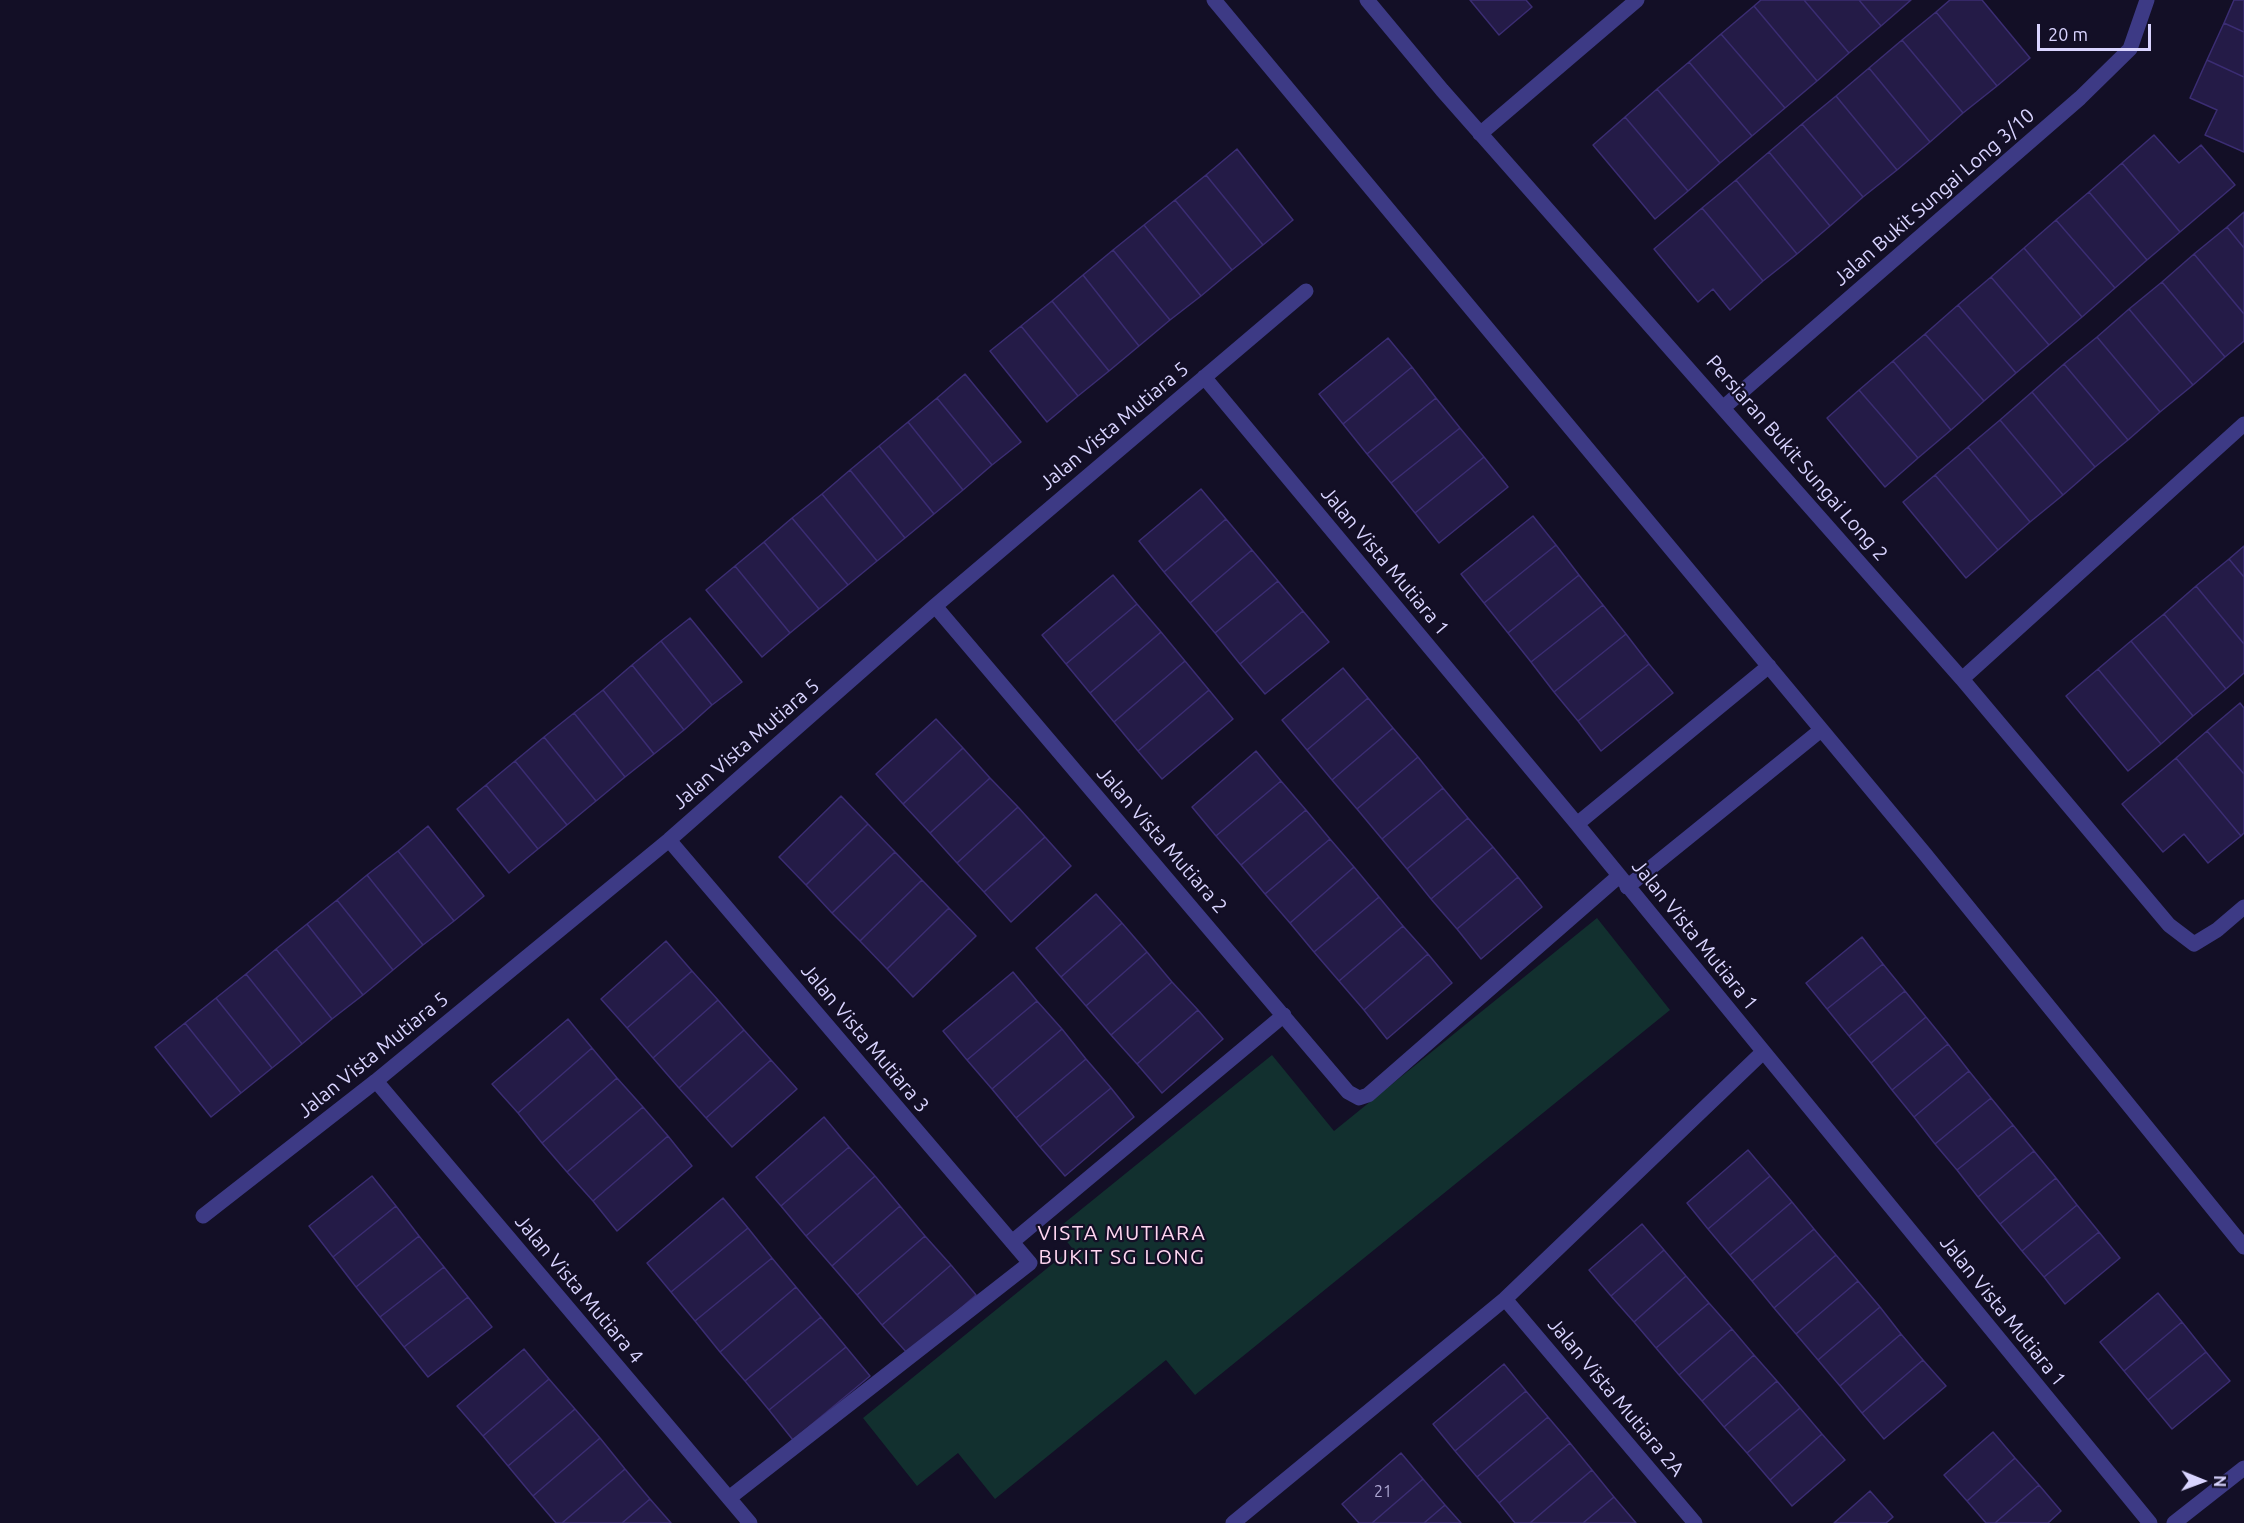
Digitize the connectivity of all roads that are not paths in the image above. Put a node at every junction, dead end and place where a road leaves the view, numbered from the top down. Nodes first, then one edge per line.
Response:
1 (1214, 0) edge
2 (1367, 0) edge
3 (1637, 0) edge
4 (2147, 0) edge
5 (1480, 134) junction
6 (1306, 291) dead end
7 (1204, 377) junction
8 (1724, 407) junction
9 (2244, 424) edge
10 (935, 606) junction
11 (1769, 666) junction
12 (1962, 679) junction
13 (1821, 730) junction
14 (1577, 824) junction
15 (669, 840) junction
16 (1623, 882) junction
17 (2244, 907) edge
18 (1284, 1015) junction
19 (1763, 1052) junction
20 (376, 1081) junction
21 (203, 1216) dead end
22 (1012, 1242) junction
23 (2244, 1247) edge
24 (1505, 1299) junction
25 (2244, 1468) edge
26 (729, 1498) junction
27 (1243, 1520) edge
28 (750, 1523) edge
29 (1695, 1523) edge
30 (2150, 1523) edge
31 (2174, 1523) edge

1 - 11 street
2 - 5 street, Persiaran Bukit Sungai Long 2
3 - 5 street
4 - 8 street, Jalan Bukit Sungai Long 3/10
5 - 8 street, Persiaran Bukit Sungai Long 2
6 - 7 street, Jalan Vista Mutiara 5
7 - 10 street, Jalan Vista Mutiara 5
7 - 14 street, Jalan Vista Mutiara 1
8 - 12 street, Persiaran Bukit Sungai Long 2
9 - 12 street
10 - 15 street, Jalan Vista Mutiara 5
10 - 18 street, Jalan Vista Mutiara 2
11 - 13 street
11 - 14 street
12 - 17 street, Persiaran Bukit Sungai Long 2
13 - 16 street
13 - 23 street
14 - 16 street, Jalan Vista Mutiara 1
15 - 20 street, Jalan Vista Mutiara 5
15 - 22 street, Jalan Vista Mutiara 3
16 - 18 street, Jalan Vista Mutiara 2
16 - 19 street, Jalan Vista Mutiara 1
18 - 22 street
19 - 24 street
19 - 30 street, Jalan Vista Mutiara 1
20 - 21 street, Jalan Vista Mutiara 5
20 - 26 street, Jalan Vista Mutiara 4
22 - 26 street, Jalan Vista Mutiara 3
24 - 27 street
24 - 29 street, Jalan Vista Mutiara 2A
25 - 31 street
26 - 28 street, Jalan Vista Mutiara 4

